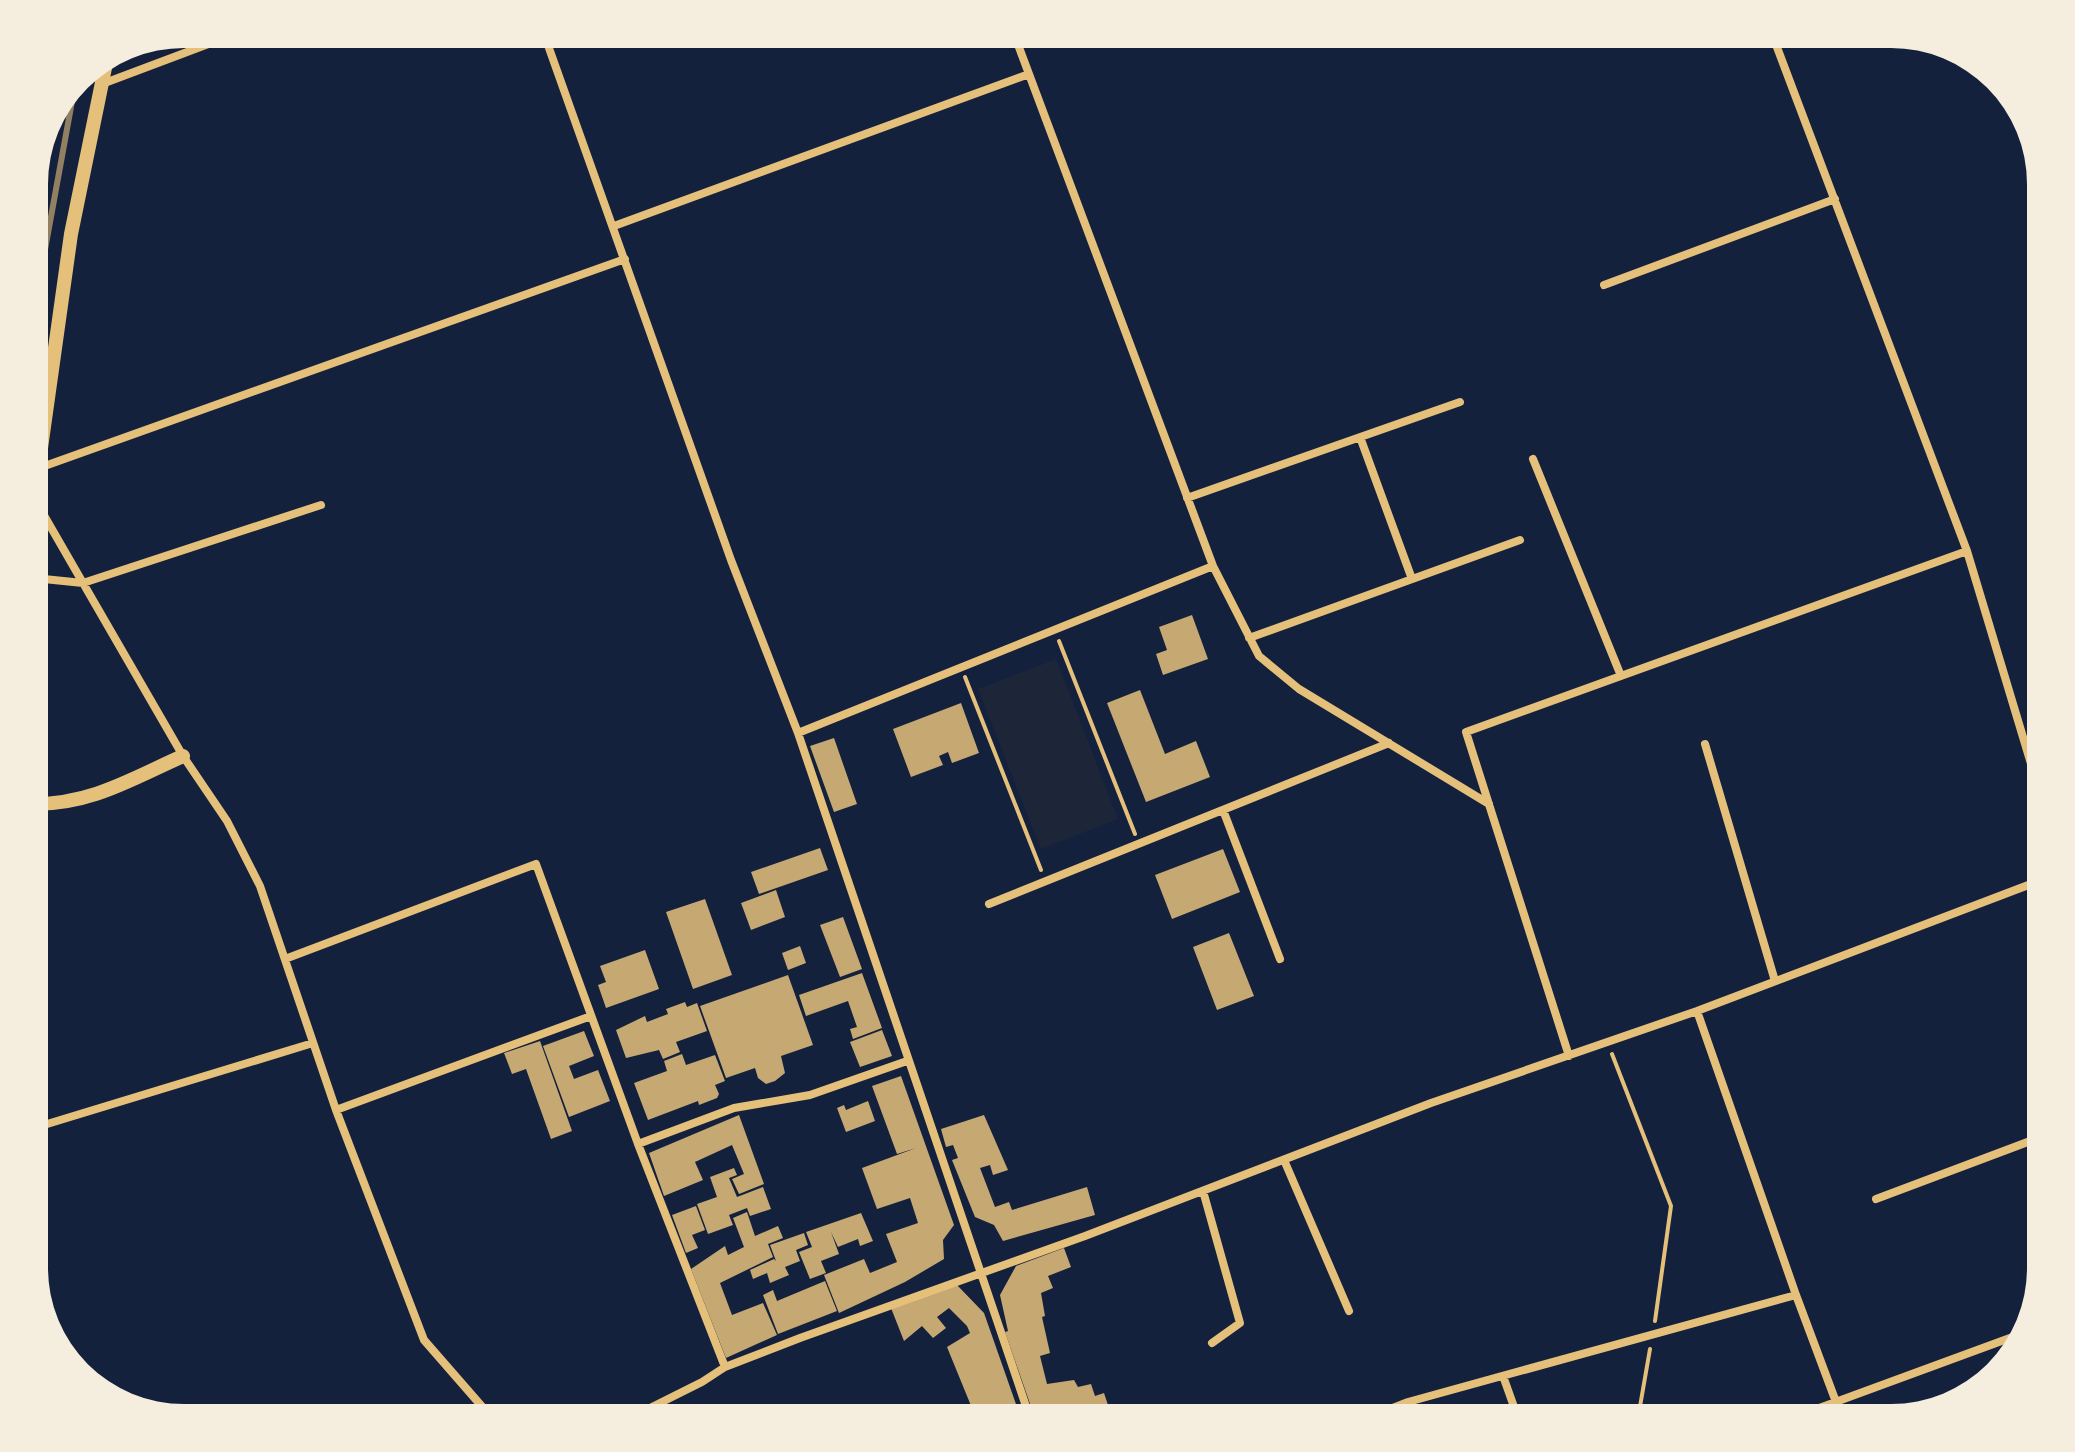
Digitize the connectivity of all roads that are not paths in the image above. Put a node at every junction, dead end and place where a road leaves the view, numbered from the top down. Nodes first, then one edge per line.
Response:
1 (198, 48) edge
2 (549, 48) edge
3 (1019, 48) edge
4 (1777, 48) edge
5 (104, 74) edge
6 (1029, 74) junction
7 (102, 84) junction
8 (1835, 199) junction
9 (614, 226) junction
10 (625, 259) junction
11 (1604, 285) dead end
12 (48, 402) edge
13 (1460, 402) dead end
14 (1360, 437) junction
15 (1533, 459) dead end
16 (48, 465) edge
17 (1187, 498) junction
18 (321, 505) dead end
19 (48, 522) edge
20 (1520, 540) dead end
21 (1967, 551) junction
22 (1213, 566) junction
23 (48, 579) edge
24 (1412, 579) junction
25 (83, 583) junction
26 (1249, 638) junction
27 (1621, 676) junction
28 (798, 733) junction
29 (1389, 743) junction
30 (1705, 744) dead end
31 (2027, 750) edge
32 (183, 756) junction
33 (48, 804) edge
34 (1489, 804) junction
35 (1223, 810) junction
36 (2027, 887) edge
37 (989, 904) dead end
38 (285, 959) junction
39 (1280, 959) dead end
40 (1775, 981) junction
41 (1697, 1011) junction
42 (591, 1016) junction
43 (313, 1043) junction
44 (1569, 1056) junction
45 (907, 1061) junction
46 (336, 1110) junction
47 (48, 1124) edge
48 (2027, 1142) edge
49 (638, 1144) junction
50 (1284, 1160) junction
51 (1203, 1191) junction
52 (1876, 1199) dead end
53 (981, 1272) junction
54 (1796, 1295) junction
55 (1349, 1311) dead end
56 (2007, 1339) edge
57 (1212, 1343) dead end
58 (725, 1367) junction
59 (1503, 1376) junction
60 (1836, 1402) junction
61 (480, 1404) edge
62 (661, 1404) edge
63 (1026, 1404) edge
64 (1403, 1404) edge
65 (1513, 1404) edge
66 (1830, 1404) edge

1 - 7 street
2 - 9 street
3 - 6 street
4 - 8 street
5 - 7 street
6 - 9 street
6 - 17 street
7 - 12 street
8 - 11 street
8 - 21 street
9 - 10 street
10 - 16 street
10 - 28 street
13 - 14 street
14 - 17 street
14 - 24 street
15 - 27 street
17 - 22 street
18 - 25 street
19 - 25 street
20 - 24 street
21 - 27 street
21 - 31 street
22 - 26 street
22 - 28 street
23 - 25 street
24 - 26 street
25 - 32 street
26 - 29 street
27 - 34 street
28 - 45 street
29 - 34 street
29 - 35 street
30 - 40 street
32 - 33 street
32 - 38 street
34 - 44 street
35 - 37 street
35 - 39 street
36 - 40 street
38 - 42 street
38 - 43 street
40 - 41 street
41 - 44 street
41 - 54 street
42 - 46 street
42 - 49 street
43 - 46 street
43 - 47 street
44 - 50 street
45 - 49 street
45 - 53 street
46 - 61 street
48 - 52 street
49 - 58 street
50 - 51 street
50 - 55 street
51 - 53 street
51 - 57 street
53 - 58 street
53 - 63 street
54 - 59 street
54 - 60 street
56 - 60 street
58 - 62 street
59 - 64 street
59 - 65 street
60 - 66 street

